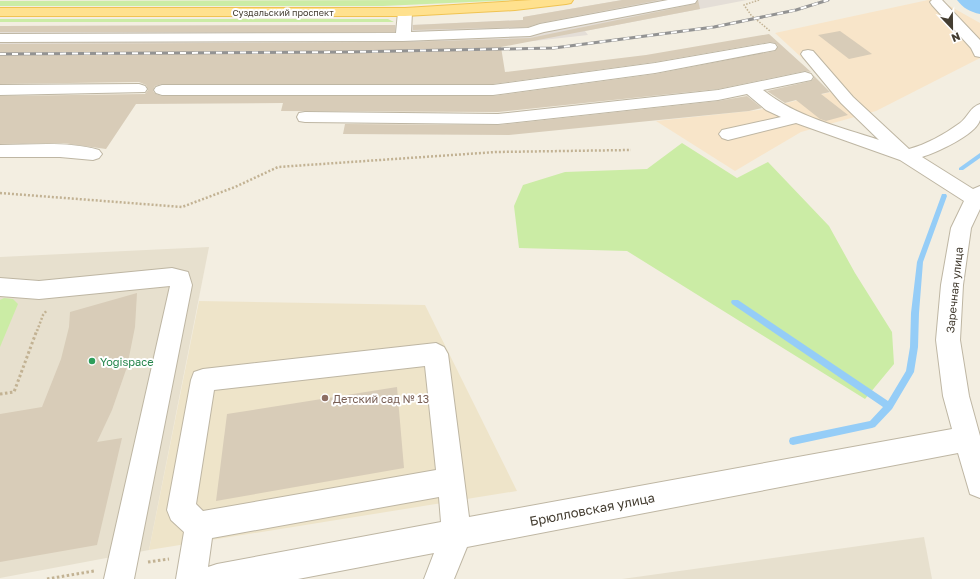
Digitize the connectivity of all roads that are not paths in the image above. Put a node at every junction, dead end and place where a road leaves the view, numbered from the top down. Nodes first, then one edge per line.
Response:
1 (566, 0) edge
2 (690, 0) edge
3 (937, 2) dead end
4 (0, 12) edge
5 (405, 12) junction
6 (403, 37) junction
7 (0, 38) edge
8 (770, 47) dead end
9 (980, 53) edge
10 (808, 54) dead end
11 (655, 68) junction
12 (805, 78) dead end
13 (751, 89) junction
14 (0, 90) edge
15 (139, 90) dead end
16 (162, 90) dead end
17 (680, 99) junction
18 (980, 109) edge
19 (305, 117) dead end
20 (797, 118) junction
21 (728, 134) dead end
22 (0, 151) edge
23 (93, 154) dead end
24 (906, 156) junction
25 (978, 196) edge
26 (0, 287) edge
27 (966, 438) junction
28 (452, 481) junction
29 (980, 484) edge
30 (199, 526) junction
31 (457, 534) junction
32 (119, 579) edge
33 (191, 579) edge
34 (217, 579) edge
35 (439, 579) edge

1 - 5 main road, Суздальский проспект
2 - 6 street
3 - 9 street
4 - 5 main road, Суздальский проспект
5 - 6 street
6 - 7 street
8 - 11 street
10 - 24 street
11 - 16 street
11 - 17 street
12 - 13 street
13 - 17 street
13 - 20 street
14 - 15 street
17 - 19 street
18 - 24 street
20 - 21 street
20 - 24 street
22 - 23 street
24 - 25 street
25 - 27 street, Заречная улица
26 - 32 street
27 - 29 street, Заречная улица
27 - 31 street, Брюлловская улица
28 - 30 street
28 - 30 street
28 - 31 street
30 - 33 street
31 - 34 street, Брюлловская улица
31 - 35 street

